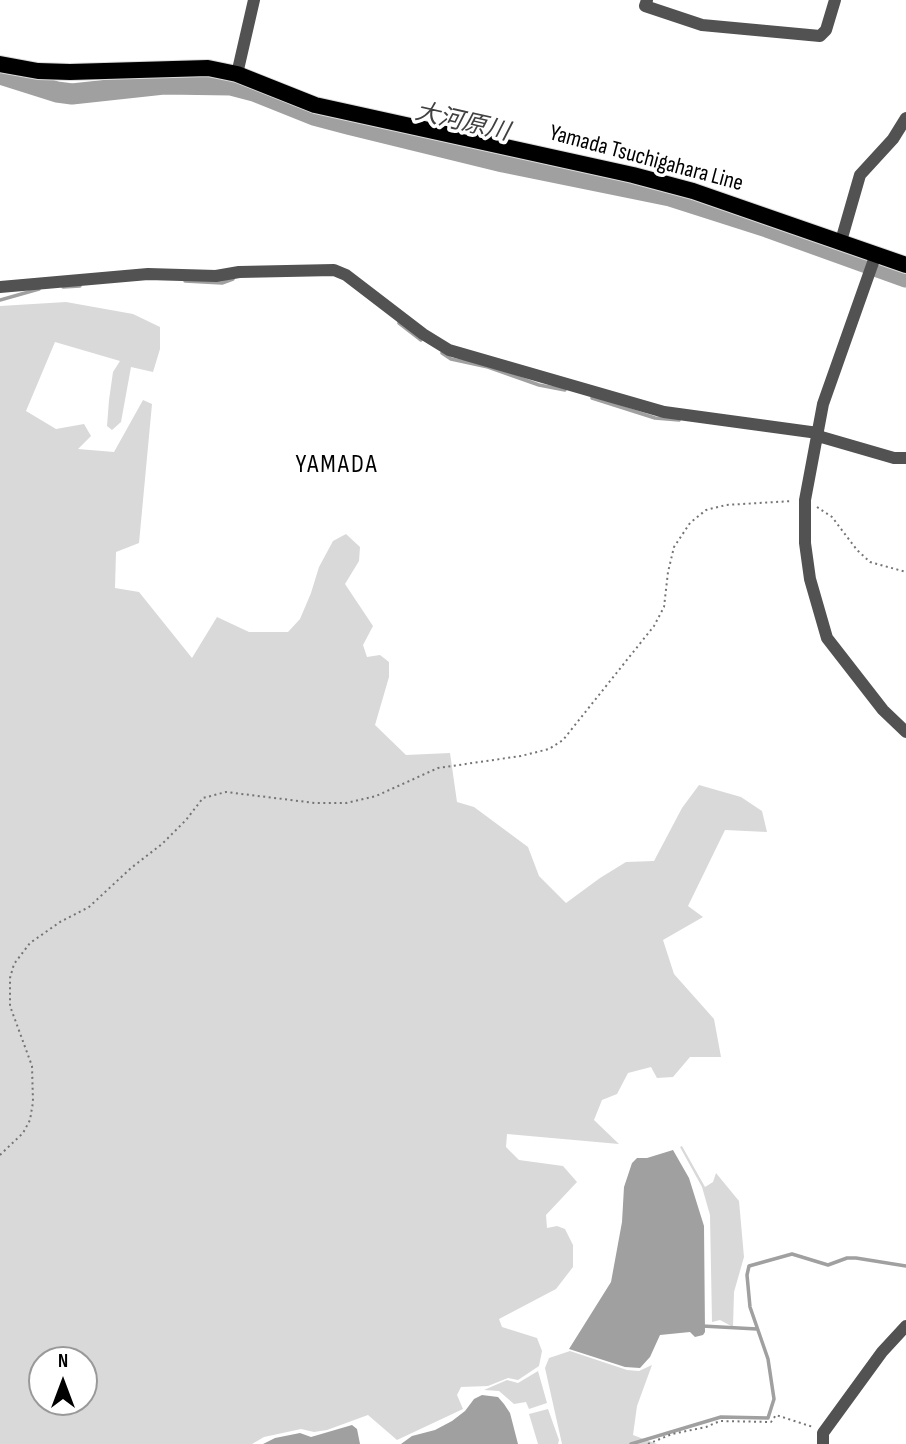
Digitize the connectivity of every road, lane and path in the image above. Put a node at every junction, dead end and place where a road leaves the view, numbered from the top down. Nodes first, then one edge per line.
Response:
1 (254, 0) edge
2 (647, 0) edge
3 (835, 0) edge
4 (0, 64) edge
5 (237, 74) junction
6 (906, 118) edge
7 (841, 241) junction
8 (874, 261) junction
9 (906, 265) edge
10 (0, 287) edge
11 (818, 434) junction
12 (906, 458) edge
13 (805, 500) junction
14 (906, 572) edge
15 (906, 732) edge
16 (0, 1154) edge
17 (906, 1326) edge
18 (823, 1438) edge
19 (648, 1444) edge

1 - 5 street
2 - 3 street
4 - 5 main road, Yamada Tsuchigahara Line
5 - 7 main road, Yamada Tsuchigahara Line
6 - 7 street
7 - 8 main road, Yamada Tsuchigahara Line
8 - 9 main road, Yamada Tsuchigahara Line
8 - 11 street
10 - 11 street
11 - 12 street
11 - 13 street
13 - 14 path
13 - 15 street
13 - 16 path
17 - 18 street
18 - 19 path

